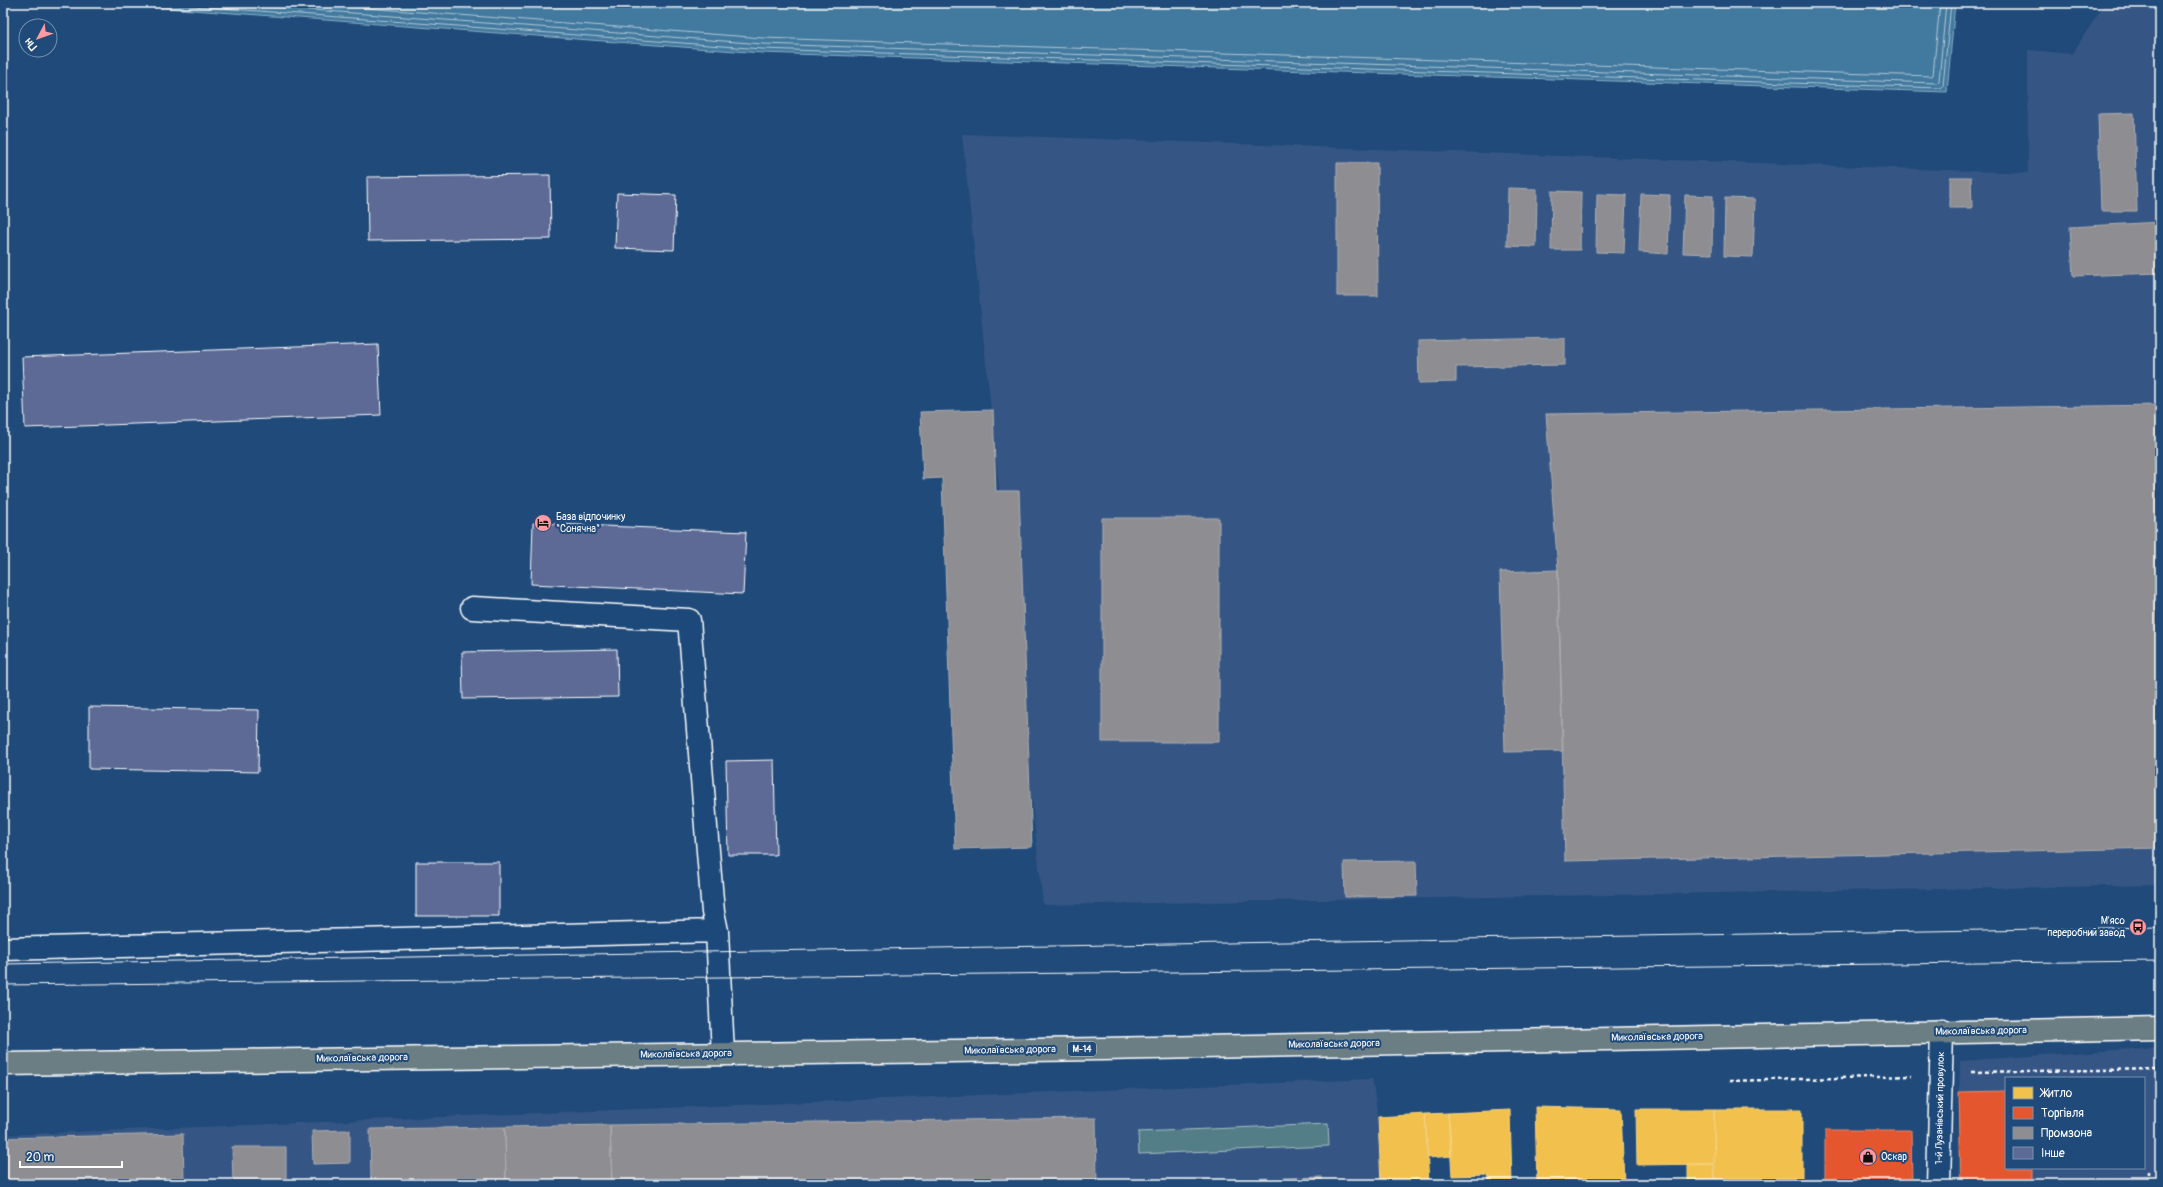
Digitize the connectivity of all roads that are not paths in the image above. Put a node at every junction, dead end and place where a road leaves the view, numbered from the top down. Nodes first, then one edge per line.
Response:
1 (472, 608) dead end
2 (717, 931) junction
3 (3, 949) edge
4 (2160, 1028) edge
5 (1942, 1032) junction
6 (723, 1054) junction
7 (3, 1064) edge
8 (1938, 1184) edge

1 - 2 street
2 - 3 street
2 - 6 street
4 - 5 main road, Миколаївська дорога / М-14
5 - 6 main road, Миколаївська дорога / М-14
5 - 8 street, 1-й Лузанівський провулок
6 - 7 main road, Миколаївська дорога / М-14

